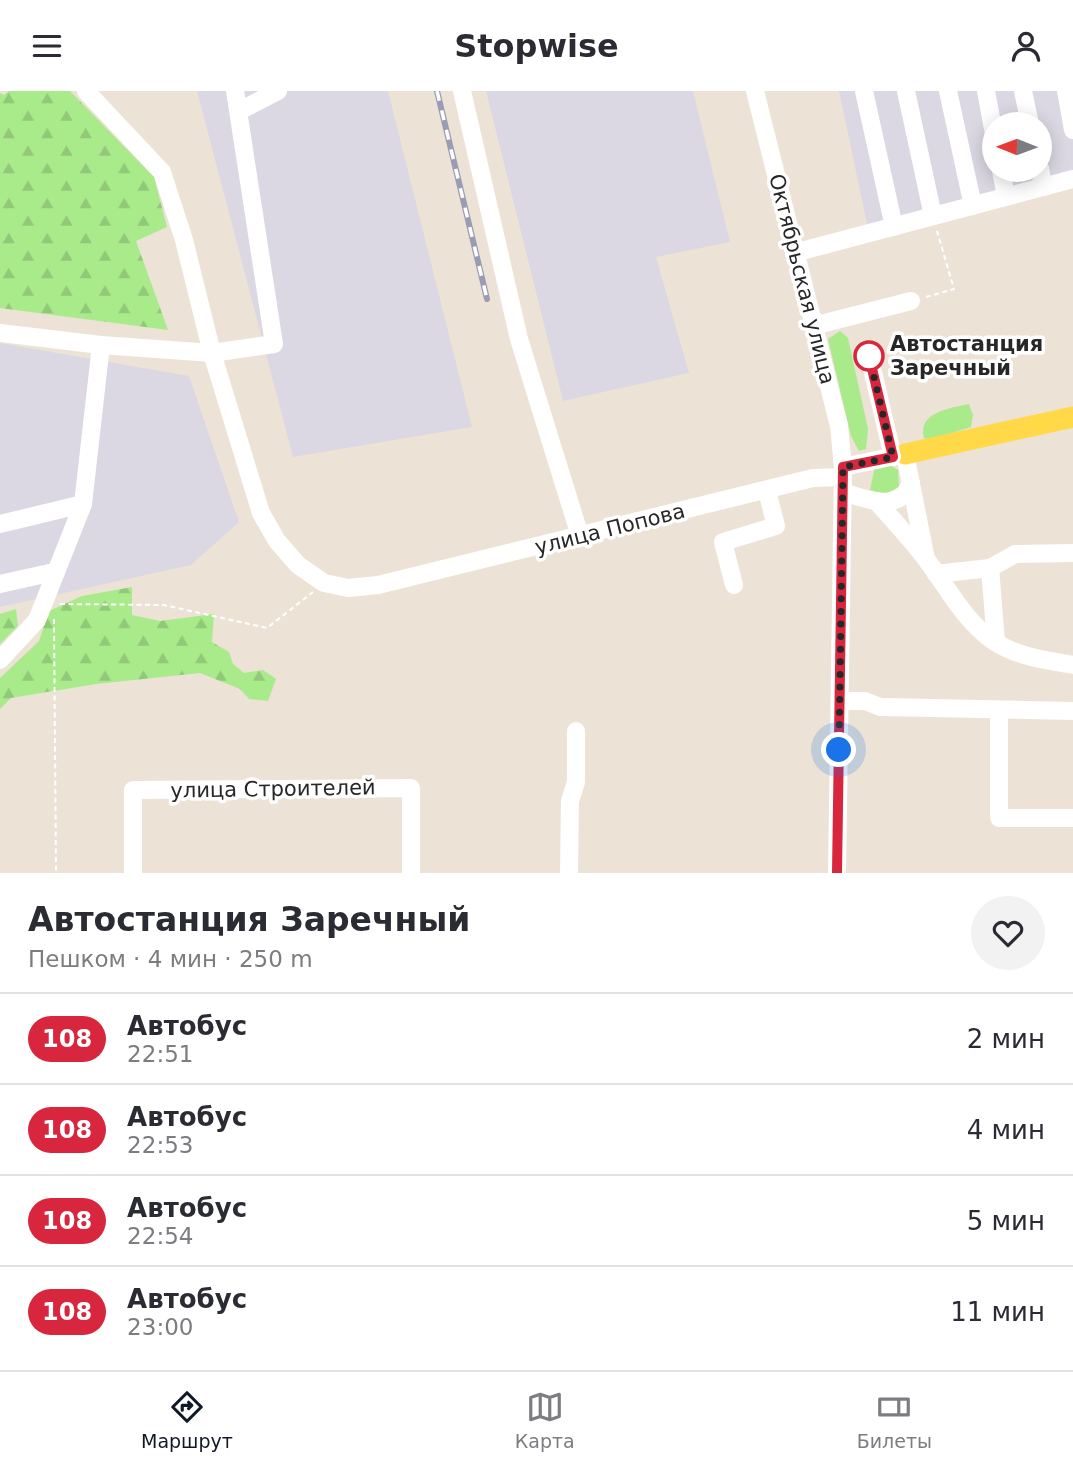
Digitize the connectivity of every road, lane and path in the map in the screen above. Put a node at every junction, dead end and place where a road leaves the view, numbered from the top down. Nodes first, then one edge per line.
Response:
1 (86, 91) edge
2 (235, 91) edge
3 (278, 91) edge
4 (462, 91) edge
5 (755, 91) edge
6 (864, 91) edge
7 (906, 91) edge
8 (948, 91) edge
9 (986, 91) edge
10 (1023, 91) edge
11 (1066, 91) edge
12 (239, 111) junction
13 (990, 112) edge
14 (1027, 112) edge
15 (1073, 129) edge
16 (1073, 179) edge
17 (1003, 182) edge
18 (1042, 182) edge
19 (1043, 187) junction
20 (1006, 197) junction
21 (973, 205) junction
22 (933, 216) junction
23 (894, 226) junction
24 (793, 253) junction
25 (911, 301) joint
26 (813, 326) junction
27 (0, 333) edge
28 (101, 345) junction
29 (212, 353) junction
30 (869, 356) dead end
31 (1073, 417) edge
32 (899, 456) junction
33 (843, 479) junction
34 (911, 483) junction
35 (767, 491) junction
36 (876, 501) junction
37 (83, 504) junction
38 (0, 524) edge
39 (580, 536) junction
40 (1073, 553) edge
41 (931, 567) junction
42 (990, 568) junction
43 (54, 572) junction
44 (324, 583) junction
45 (0, 584) edge
46 (734, 585) dead end
47 (46, 619) junction
48 (996, 642) junction
49 (0, 660) edge
50 (1073, 665) edge
51 (840, 701) junction
52 (999, 711) junction
53 (1073, 711) edge
54 (576, 731) dead end
55 (1073, 818) edge
56 (56, 873) edge
57 (133, 873) edge
58 (411, 873) edge
59 (569, 873) edge
60 (837, 873) edge

1 - 29 street
2 - 12 street
3 - 12 street
4 - 39 street
5 - 24 street, Октябрьская улица
6 - 23 street
7 - 22 street
8 - 21 street
9 - 13 street
10 - 14 street
11 - 15 street
12 - 29 street
16 - 19 street
17 - 20 street
18 - 19 street
19 - 20 street
20 - 21 street
21 - 22 street
22 - 23 street
22 - 25 path
23 - 24 street
24 - 26 street, Октябрьская улица
25 - 26 street
26 - 33 street, Октябрьская улица
27 - 28 street
28 - 29 street
28 - 37 street
29 - 44 street
30 - 32 street
31 - 32 main road
32 - 33 street
32 - 34 street
33 - 35 street, улица Попова
33 - 36 street
33 - 51 street, Октябрьская улица
34 - 36 street
34 - 41 street
35 - 39 street, улица Попова
35 - 46 street
36 - 41 street
37 - 38 street
37 - 43 street
39 - 44 street, улица Попова
40 - 42 street
41 - 42 street
41 - 48 street
42 - 48 street
43 - 45 street
43 - 47 street
44 - 47 path
47 - 49 street
47 - 56 path
48 - 50 street
51 - 52 street
51 - 60 street, Октябрьская улица
52 - 53 street
52 - 55 street
54 - 59 street
57 - 58 street, улица Строителей

